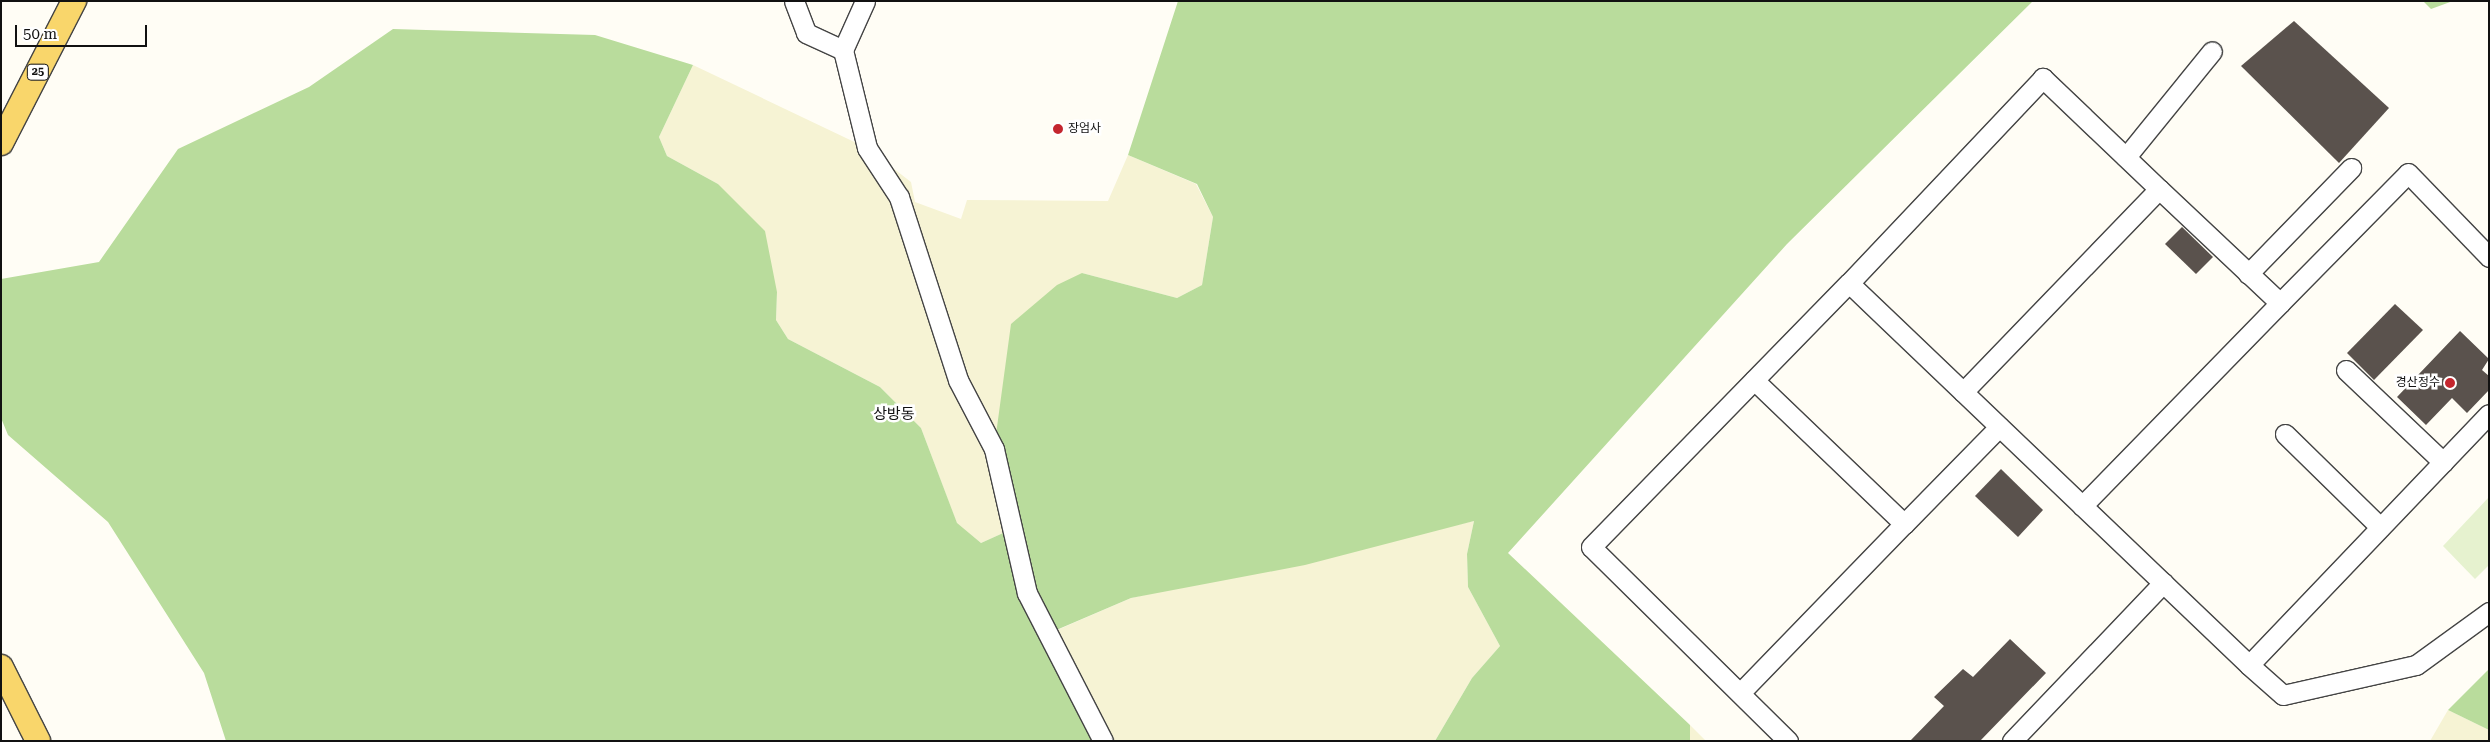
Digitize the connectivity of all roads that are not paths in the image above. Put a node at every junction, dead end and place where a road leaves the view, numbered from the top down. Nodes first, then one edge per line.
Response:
1 (74, 1) edge
2 (794, 1) edge
3 (865, 1) edge
4 (843, 50) junction
5 (2212, 51) dead end
6 (1, 143) edge
7 (2126, 157) junction
8 (2351, 168) dead end
9 (2159, 189) junction
10 (2489, 257) edge
11 (2248, 274) junction
12 (1849, 283) junction
13 (2280, 303) junction
14 (2346, 370) dead end
15 (1754, 380) junction
16 (1963, 392) junction
17 (2489, 414) edge
18 (2000, 427) junction
19 (2285, 434) dead end
20 (2443, 462) junction
21 (2082, 506) junction
22 (1904, 524) junction
23 (2380, 527) junction
24 (2163, 583) junction
25 (2489, 612) edge
26 (2249, 664) junction
27 (1, 667) edge
28 (1740, 693) junction
29 (38, 741) edge
30 (1102, 741) edge
31 (1788, 741) edge
32 (2012, 741) edge

1 - 6 main road, 25
2 - 4 street
3 - 4 street
4 - 30 street
5 - 7 street
7 - 9 street
7 - 12 street
8 - 11 street
9 - 11 street
9 - 16 street
10 - 13 street
11 - 13 street
12 - 15 street
12 - 16 street
13 - 21 street
14 - 20 street
15 - 22 street
15 - 28 street
16 - 18 street
17 - 20 street
18 - 21 street
18 - 22 street
19 - 23 street
20 - 23 street
21 - 24 street
22 - 28 street
23 - 26 street
24 - 26 street
24 - 32 street
25 - 26 street
27 - 29 main road
28 - 31 street

